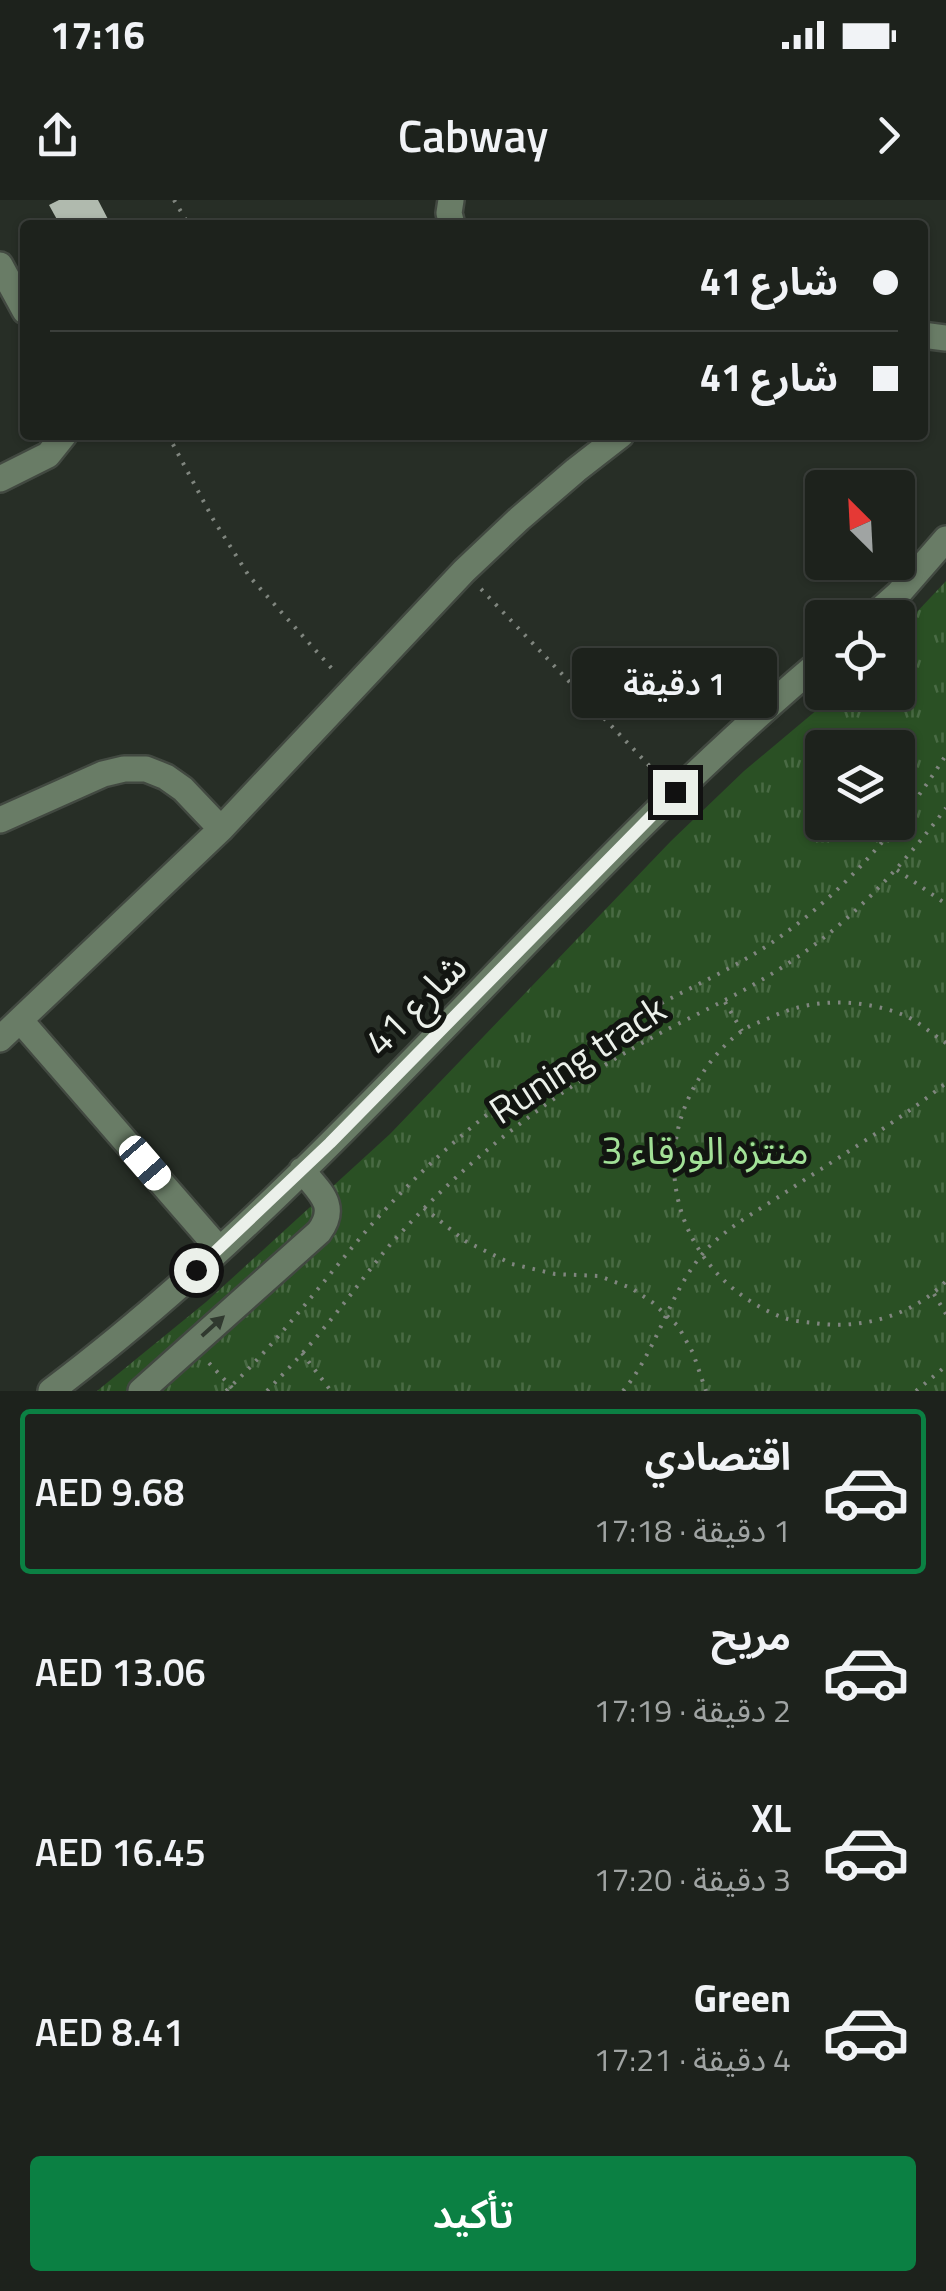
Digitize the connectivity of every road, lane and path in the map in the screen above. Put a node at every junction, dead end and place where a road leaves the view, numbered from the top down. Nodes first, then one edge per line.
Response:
1 (0, 265) edge
2 (20, 302) edge
3 (60, 440) edge
4 (171, 440) edge
5 (615, 440) edge
6 (0, 479) edge
7 (946, 539) edge
8 (464, 571) junction
9 (891, 600) edge
10 (805, 675) edge
11 (351, 691) junction
12 (946, 756) edge
13 (675, 792) junction
14 (946, 808) edge
15 (0, 820) edge
16 (221, 829) junction
17 (897, 870) junction
18 (946, 904) edge
19 (725, 1002) junction
20 (20, 1020) junction
21 (742, 1030) junction
22 (0, 1038) edge
23 (946, 1043) edge
24 (946, 1082) edge
25 (302, 1170) junction
26 (424, 1208) junction
27 (219, 1249) junction
28 (702, 1256) junction
29 (946, 1282) edge
30 (934, 1294) junction
31 (666, 1314) junction
32 (946, 1314) edge
33 (193, 1344) junction
34 (302, 1353) junction
35 (946, 1366) edge
36 (231, 1390) edge
37 (50, 1391) edge
38 (141, 1391) edge
39 (267, 1391) edge
40 (331, 1391) edge
41 (624, 1391) edge
42 (706, 1391) edge
43 (916, 1391) edge

1 - 2 street
3 - 6 street
4 - 11 path
5 - 8 street
7 - 9 street
8 - 11 street
8 - 13 path
10 - 13 street, شارع 41
11 - 16 street
12 - 36 path
13 - 25 street, شارع 41
14 - 17 path, Runing track
15 - 16 street
16 - 20 street
17 - 18 path
17 - 19 path, Runing track
19 - 21 path
19 - 26 path, Runing track
20 - 22 street
20 - 27 street
21 - 23 path
21 - 28 path
24 - 28 path
25 - 27 street, شارع 41
33 -> 25 street
26 - 31 path
26 - 34 path, Runing track
27 - 37 street, شارع 41
28 - 30 path
28 - 31 path
29 - 30 path
30 - 32 path
31 - 41 path
31 - 42 path
33 - 36 path
33 - 38 street
34 - 39 path, Runing track
34 - 40 path
35 - 43 path

